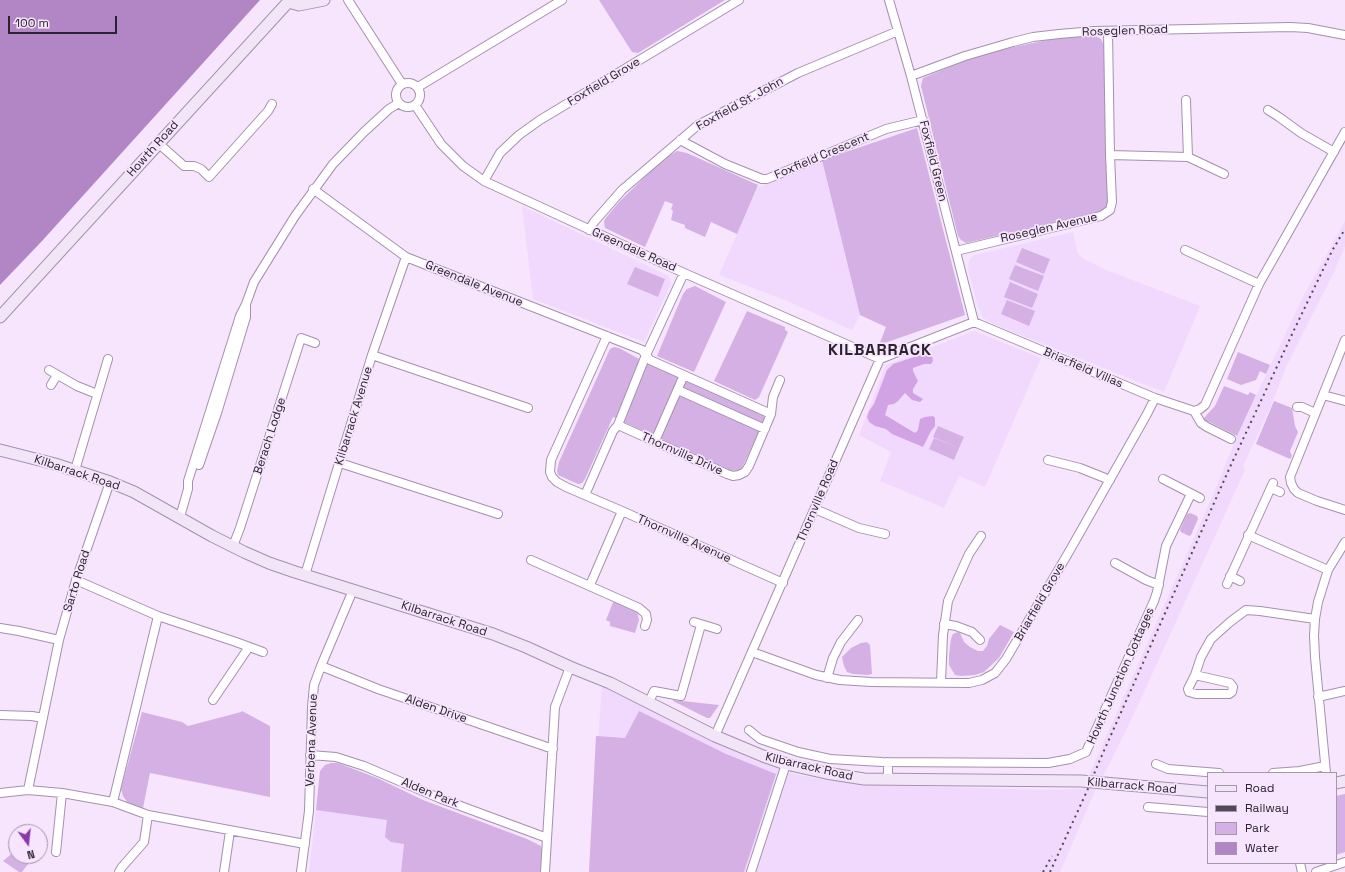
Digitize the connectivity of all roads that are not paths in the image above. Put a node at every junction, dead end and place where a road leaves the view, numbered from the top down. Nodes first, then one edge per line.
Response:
1 (318, 0) edge
2 (348, 0) edge
3 (562, 0) edge
4 (739, 0) edge
5 (889, 0) edge
6 (289, 1) edge
7 (898, 31) junction
8 (1108, 31) junction
9 (1345, 35) edge
10 (911, 76) junction
11 (402, 84) junction
12 (418, 87) junction
13 (1186, 100) dead end
14 (399, 103) junction
15 (272, 104) dead end
16 (415, 105) junction
17 (1268, 110) dead end
18 (923, 120) junction
19 (1345, 132) edge
20 (680, 140) junction
21 (158, 143) junction
22 (1334, 152) junction
23 (1110, 155) junction
24 (1188, 157) junction
25 (1224, 174) dead end
26 (484, 181) junction
27 (313, 189) junction
28 (589, 230) junction
29 (1185, 250) dead end
30 (956, 251) junction
31 (406, 257) junction
32 (684, 273) junction
33 (1259, 284) junction
34 (0, 317) edge
35 (974, 322) junction
36 (607, 336) junction
37 (1345, 340) edge
38 (315, 343) dead end
39 (372, 355) junction
40 (646, 356) junction
41 (108, 359) dead end
42 (880, 359) junction
43 (49, 370) dead end
44 (58, 375) junction
45 (684, 375) junction
46 (780, 380) dead end
47 (51, 385) dead end
48 (678, 390) junction
49 (97, 394) junction
50 (1323, 395) junction
51 (1155, 398) junction
52 (1345, 401) edge
53 (1297, 407) dead end
54 (528, 408) dead end
55 (1194, 411) junction
56 (1316, 413) junction
57 (772, 414) junction
58 (618, 425) junction
59 (765, 429) junction
60 (1231, 439) dead end
61 (655, 441) junction
62 (0, 450) edge
63 (1048, 460) dead end
64 (340, 463) junction
65 (75, 470) junction
66 (1163, 479) dead end
67 (1110, 480) junction
68 (110, 482) junction
69 (1280, 492) dead end
70 (1191, 494) junction
71 (585, 495) junction
72 (1200, 498) dead end
73 (816, 509) junction
74 (1345, 510) edge
75 (622, 511) junction
76 (498, 514) dead end
77 (180, 517) junction
78 (885, 534) dead end
79 (1248, 535) junction
80 (981, 536) dead end
81 (1345, 542) edge
82 (233, 546) junction
83 (531, 560) dead end
84 (1115, 563) dead end
85 (1328, 570) junction
86 (305, 575) junction
87 (76, 580) junction
88 (1240, 580) dead end
89 (783, 583) junction
90 (590, 585) junction
91 (1159, 585) junction
92 (353, 590) junction
93 (158, 616) junction
94 (1315, 619) junction
95 (858, 620) dead end
96 (944, 624) junction
97 (645, 626) dead end
98 (0, 628) edge
99 (717, 629) dead end
100 (59, 640) junction
101 (980, 640) dead end
102 (249, 647) junction
103 (263, 652) dead end
104 (752, 652) junction
105 (321, 666) junction
106 (570, 667) junction
107 (1195, 675) junction
108 (827, 678) junction
109 (941, 682) junction
110 (1345, 691) edge
111 (1318, 697) junction
112 (213, 700) dead end
113 (649, 702) junction
114 (0, 715) edge
115 (43, 718) junction
116 (749, 730) dead end
117 (715, 736) junction
118 (553, 749) junction
119 (310, 755) junction
120 (888, 762) junction
121 (1048, 762) joint
122 (786, 764) junction
123 (1156, 764) dead end
124 (1325, 770) edge
125 (1207, 772) edge
126 (1286, 772) edge
127 (888, 780) junction
128 (28, 790) junction
129 (1207, 792) edge
130 (0, 793) edge
131 (62, 793) junction
132 (113, 802) junction
133 (1148, 807) dead end
134 (1207, 812) edge
135 (148, 815) junction
136 (230, 831) junction
137 (547, 838) junction
138 (305, 844) junction
139 (56, 852) dead end
140 (1345, 862) edge
141 (119, 872) edge
142 (224, 872) edge
143 (301, 872) edge
144 (545, 872) edge
145 (751, 872) edge
146 (1316, 872) edge

1 - 6 main road, Howth Road
2 - 11 street
3 - 12 street
4 - 26 street, Foxfield Grove
5 - 7 street, Foxfield Green
6 - 21 main road, Howth Road
7 - 10 street, Foxfield Green
7 - 20 street, Foxfield St. John
8 - 9 street, Roseglen Road
8 - 10 street, Roseglen Road
8 - 23 street, Roseglen Avenue
10 - 18 street, Foxfield Green
11 - 12 street
11 - 14 street
12 - 16 street
13 - 24 street
14 - 16 street
14 - 27 street
15 - 21 street
16 - 26 street, Greendale Road
17 - 22 street
18 - 20 street, Foxfield Crescent
18 - 30 street, Foxfield Green
19 - 22 street
20 - 28 street, Foxfield St. John
21 - 34 main road, Howth Road
22 - 33 street
23 - 24 street
23 - 30 street, Roseglen Avenue
24 - 25 street
26 - 28 street, Greendale Road
27 - 31 street, Greendale Avenue
27 - 77 street
28 - 32 street, Greendale Road
29 - 33 street
30 - 35 street, Foxfield Green
31 - 36 street, Greendale Avenue
31 - 39 street, Kilbarrack Avenue
32 - 40 street
32 - 42 street, Greendale Road
33 - 55 street
35 - 42 street
35 - 51 street, Briarfield Villas
36 - 40 street, Greendale Avenue
36 - 71 street, Thornville Avenue
37 - 50 street
38 - 82 street, Berach Lodge
39 - 54 street
39 - 64 street, Kilbarrack Avenue
40 - 45 street, Greendale Avenue
40 - 58 street
41 - 49 street
42 - 73 street, Thornville Road
43 - 44 street
44 - 47 street
44 - 49 street
45 - 48 street
45 - 57 street, Greendale Avenue
46 - 57 street, Thornville Drive
48 - 59 street
48 - 61 street
49 - 65 street
50 - 52 street
50 - 56 street
51 - 55 street, Briarfield Villas
51 - 67 street, Briarfield Grove
53 - 56 street
55 - 60 street
56 - 74 street
57 - 59 street, Thornville Drive
58 - 61 street, Thornville Drive
58 - 71 street
59 - 61 street, Thornville Drive
62 - 65 main road, Kilbarrack Road
63 - 67 street
64 - 76 street
64 - 86 street, Kilbarrack Avenue
65 - 68 main road, Kilbarrack Road
66 - 70 street
67 - 109 street, Briarfield Grove
68 - 77 main road, Kilbarrack Road
68 - 87 street, Sarto Road
69 - 79 street
70 - 72 street
70 - 91 street
71 - 75 street, Thornville Avenue
73 - 78 street
73 - 89 street, Thornville Road
75 - 89 street, Thornville Avenue
75 - 90 street
77 - 82 main road, Kilbarrack Road
79 - 85 street
79 - 88 street
80 - 96 street
81 - 85 street
82 - 86 main road, Kilbarrack Road
83 - 90 street
84 - 91 street
85 - 94 street
86 - 92 main road, Kilbarrack Road
87 - 93 street
87 - 100 street, Sarto Road
89 - 104 street, Thornville Road
90 - 97 street
91 - 121 street, Howth Junction Cottages
92 - 105 street, Verbena Avenue
92 - 106 main road, Kilbarrack Road
93 - 102 street
93 - 132 street
94 - 107 street
94 - 111 street
95 - 108 street
96 - 101 street
96 - 109 street
98 - 100 street
99 - 113 street
100 - 115 street, Sarto Road
102 - 103 street
102 - 112 street
104 - 108 street, Briarfield Grove
104 - 117 street, Thornville Road
105 - 118 street, Alden Drive
105 - 119 street, Verbena Avenue
106 - 113 main road, Kilbarrack Road
106 - 118 street
107 - 107 street
108 - 109 street, Briarfield Grove
110 - 111 street
111 - 124 street
113 - 117 main road, Kilbarrack Road
114 - 115 street
115 - 128 street, Sarto Road
116 - 120 street, Kilbarrack Road
117 - 122 main road, Kilbarrack Road
118 - 137 street
119 - 137 street, Alden Park
119 - 138 street, Verbena Avenue
120 - 121 street, Kilbarrack Road
120 - 127 street
122 - 127 main road, Kilbarrack Road
122 - 145 street
123 - 125 street, Kilbarrack Road
124 - 126 street
127 - 129 main road, Kilbarrack Road
128 - 130 street
128 - 131 street
131 - 132 street
131 - 139 street
132 - 135 street
133 - 134 street
135 - 136 street
135 - 141 street
136 - 138 street
136 - 142 street
137 - 144 street
138 - 143 street, Verbena Avenue
140 - 146 street

